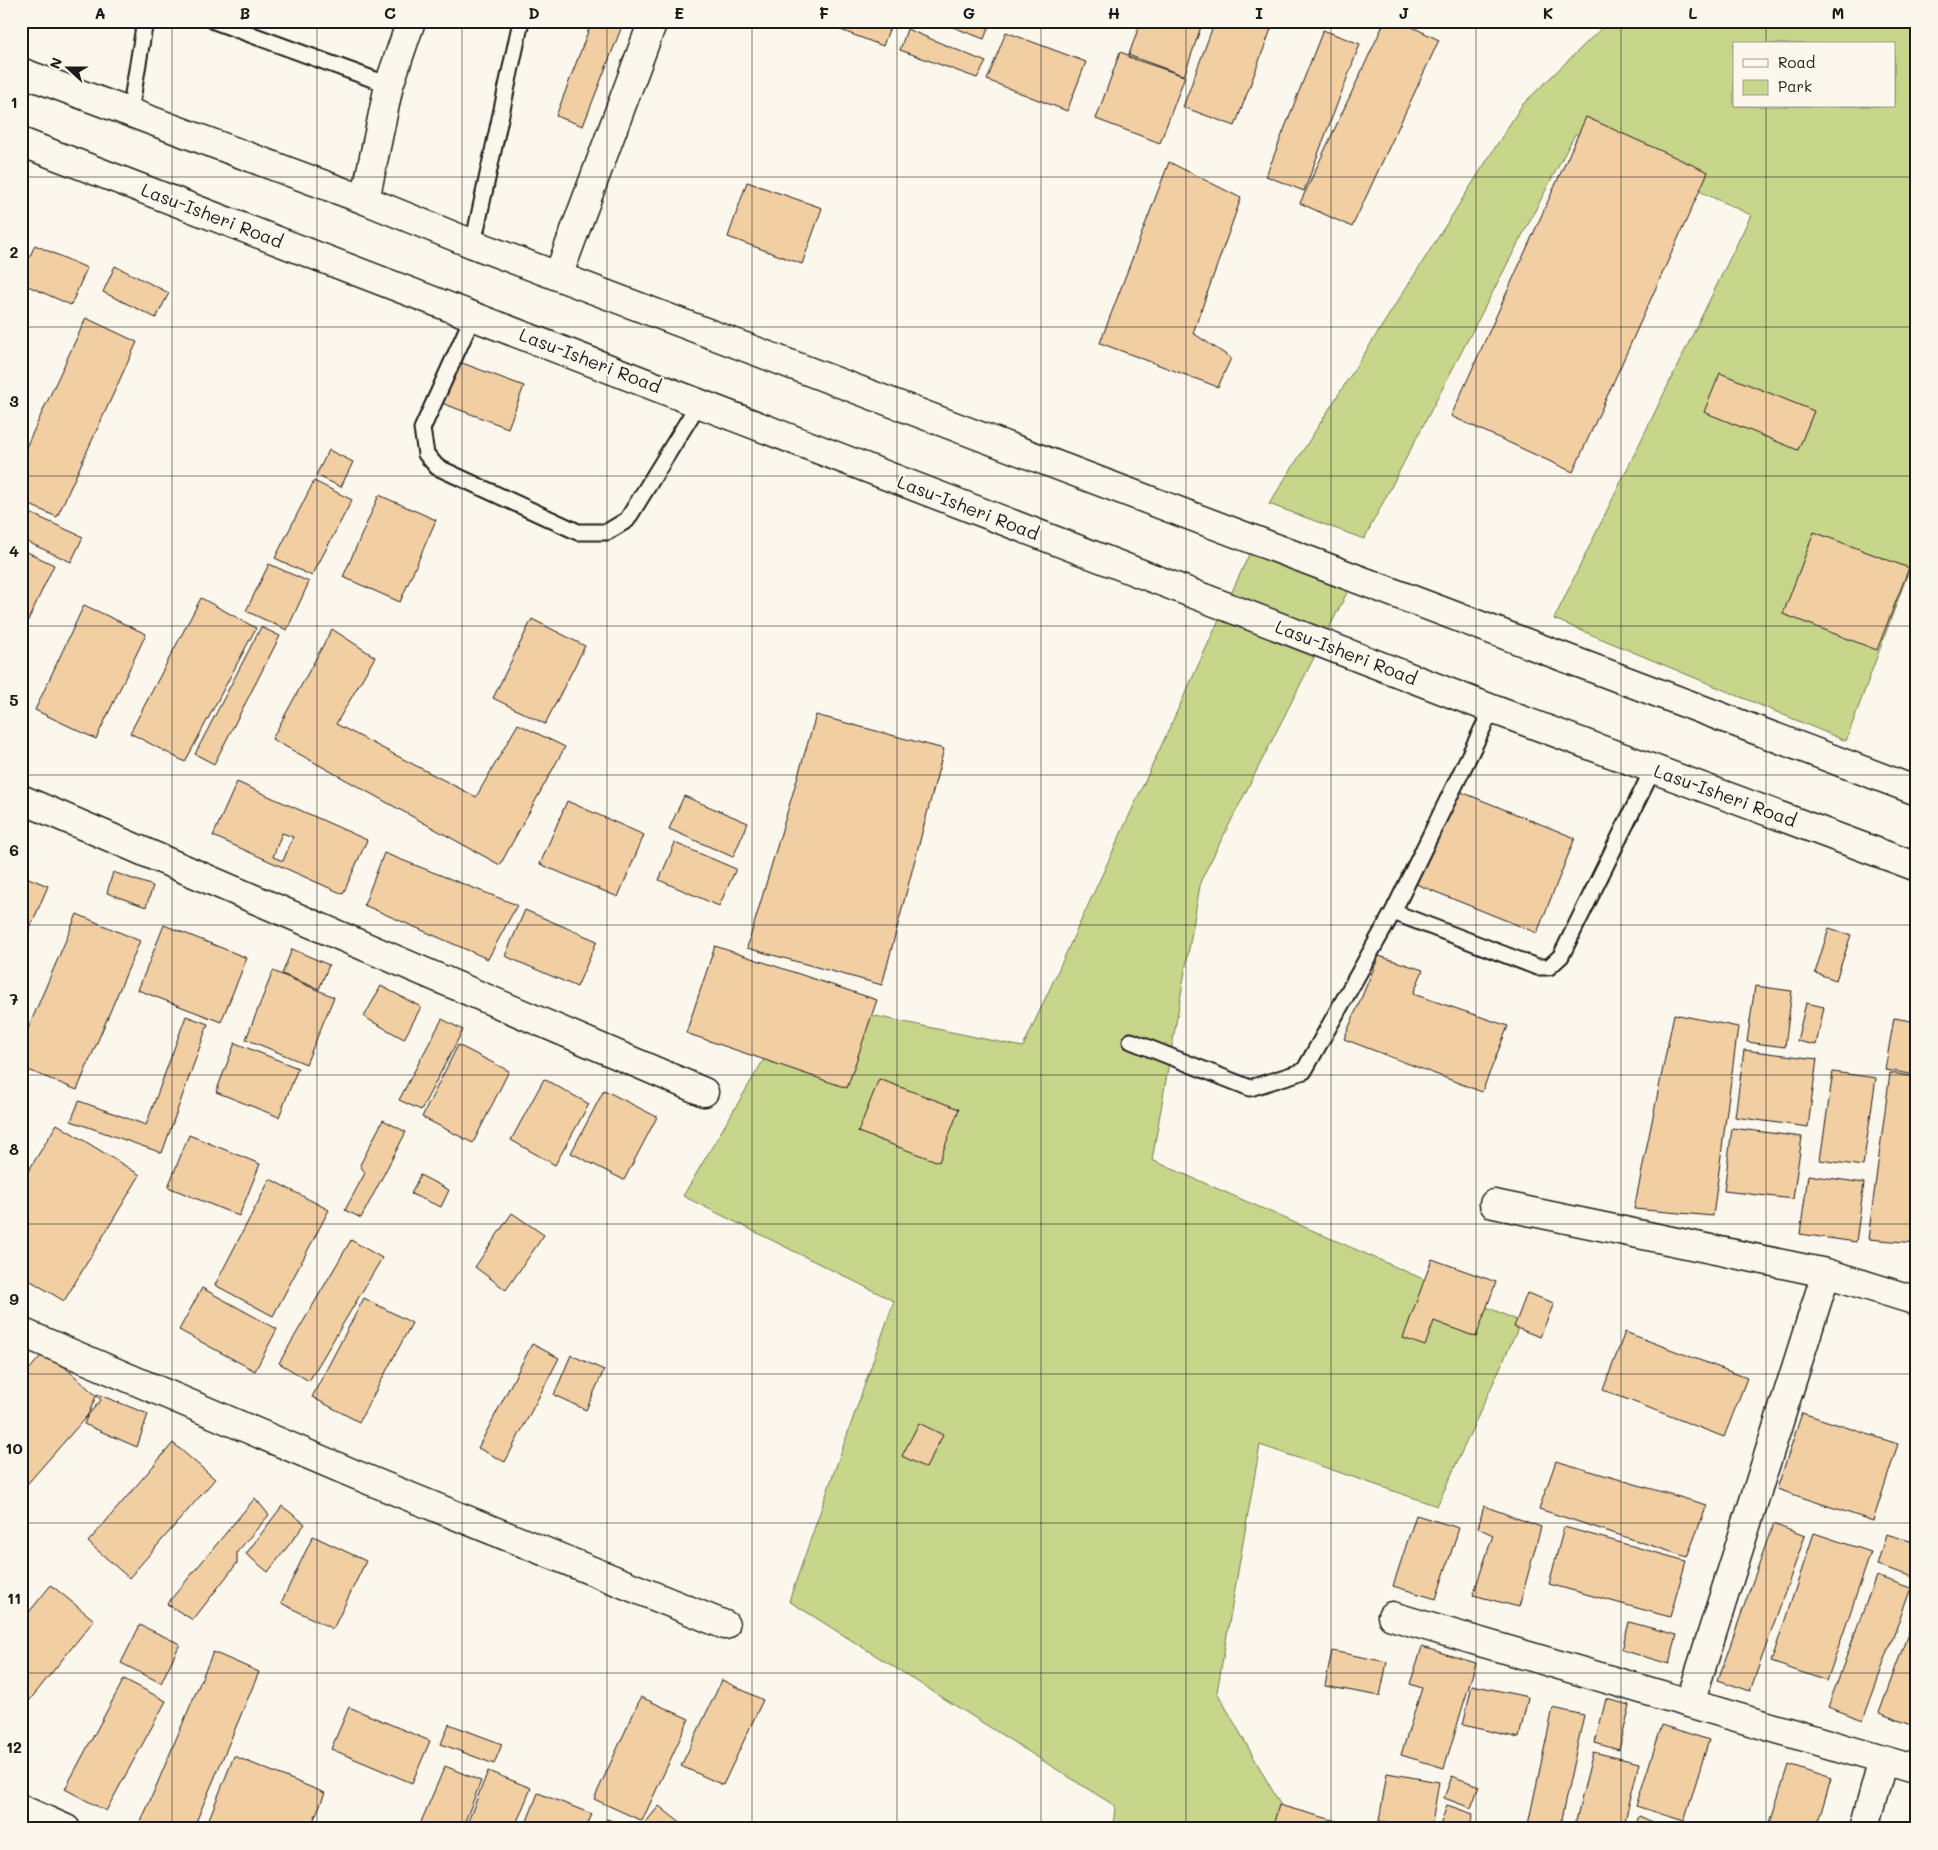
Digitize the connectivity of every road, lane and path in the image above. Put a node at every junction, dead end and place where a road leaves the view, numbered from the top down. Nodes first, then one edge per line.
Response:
1 (145, 21) edge
2 (214, 21) edge
3 (411, 21) edge
4 (521, 21) edge
5 (653, 21) edge
6 (21, 72) edge
7 (390, 85) junction
8 (130, 112) junction
9 (21, 142) edge
10 (365, 200) junction
11 (473, 244) junction
12 (558, 276) junction
13 (472, 316) junction
14 (699, 404) junction
15 (1492, 709) junction
16 (1653, 769) junction
17 (1917, 791) edge
18 (21, 799) edge
19 (1917, 867) edge
20 (1394, 912) junction
21 (1131, 1041) dead end
22 (704, 1092) dead end
23 (1494, 1204) dead end
24 (1826, 1273) junction
25 (1917, 1301) edge
26 (21, 1332) edge
27 (1392, 1616) dead end
28 (725, 1625) dead end
29 (1690, 1703) junction
30 (1883, 1760) junction
31 (1917, 1770) edge
32 (21, 1810) edge
33 (66, 1829) edge
34 (1864, 1829) edge

1 - 8 lane
2 - 7 lane
3 - 7 main road
4 - 11 lane
5 - 12 main road
6 - 8 main road
7 - 10 main road
8 - 10 main road
9 - 13 main road, Lasu-Isheri Road
10 - 11 main road
11 - 12 main road
12 - 17 main road
13 - 14 main road, Lasu-Isheri Road
13 - 14 lane
14 - 15 main road, Lasu-Isheri Road
15 - 16 main road, Lasu-Isheri Road
15 - 20 lane
16 - 19 main road, Lasu-Isheri Road
16 - 20 lane
18 - 22 main road
20 - 21 lane
23 - 24 main road
24 - 25 main road
24 - 29 main road
26 - 28 main road
27 - 29 main road
29 - 30 main road
30 - 31 main road
30 - 34 main road
32 - 33 main road

